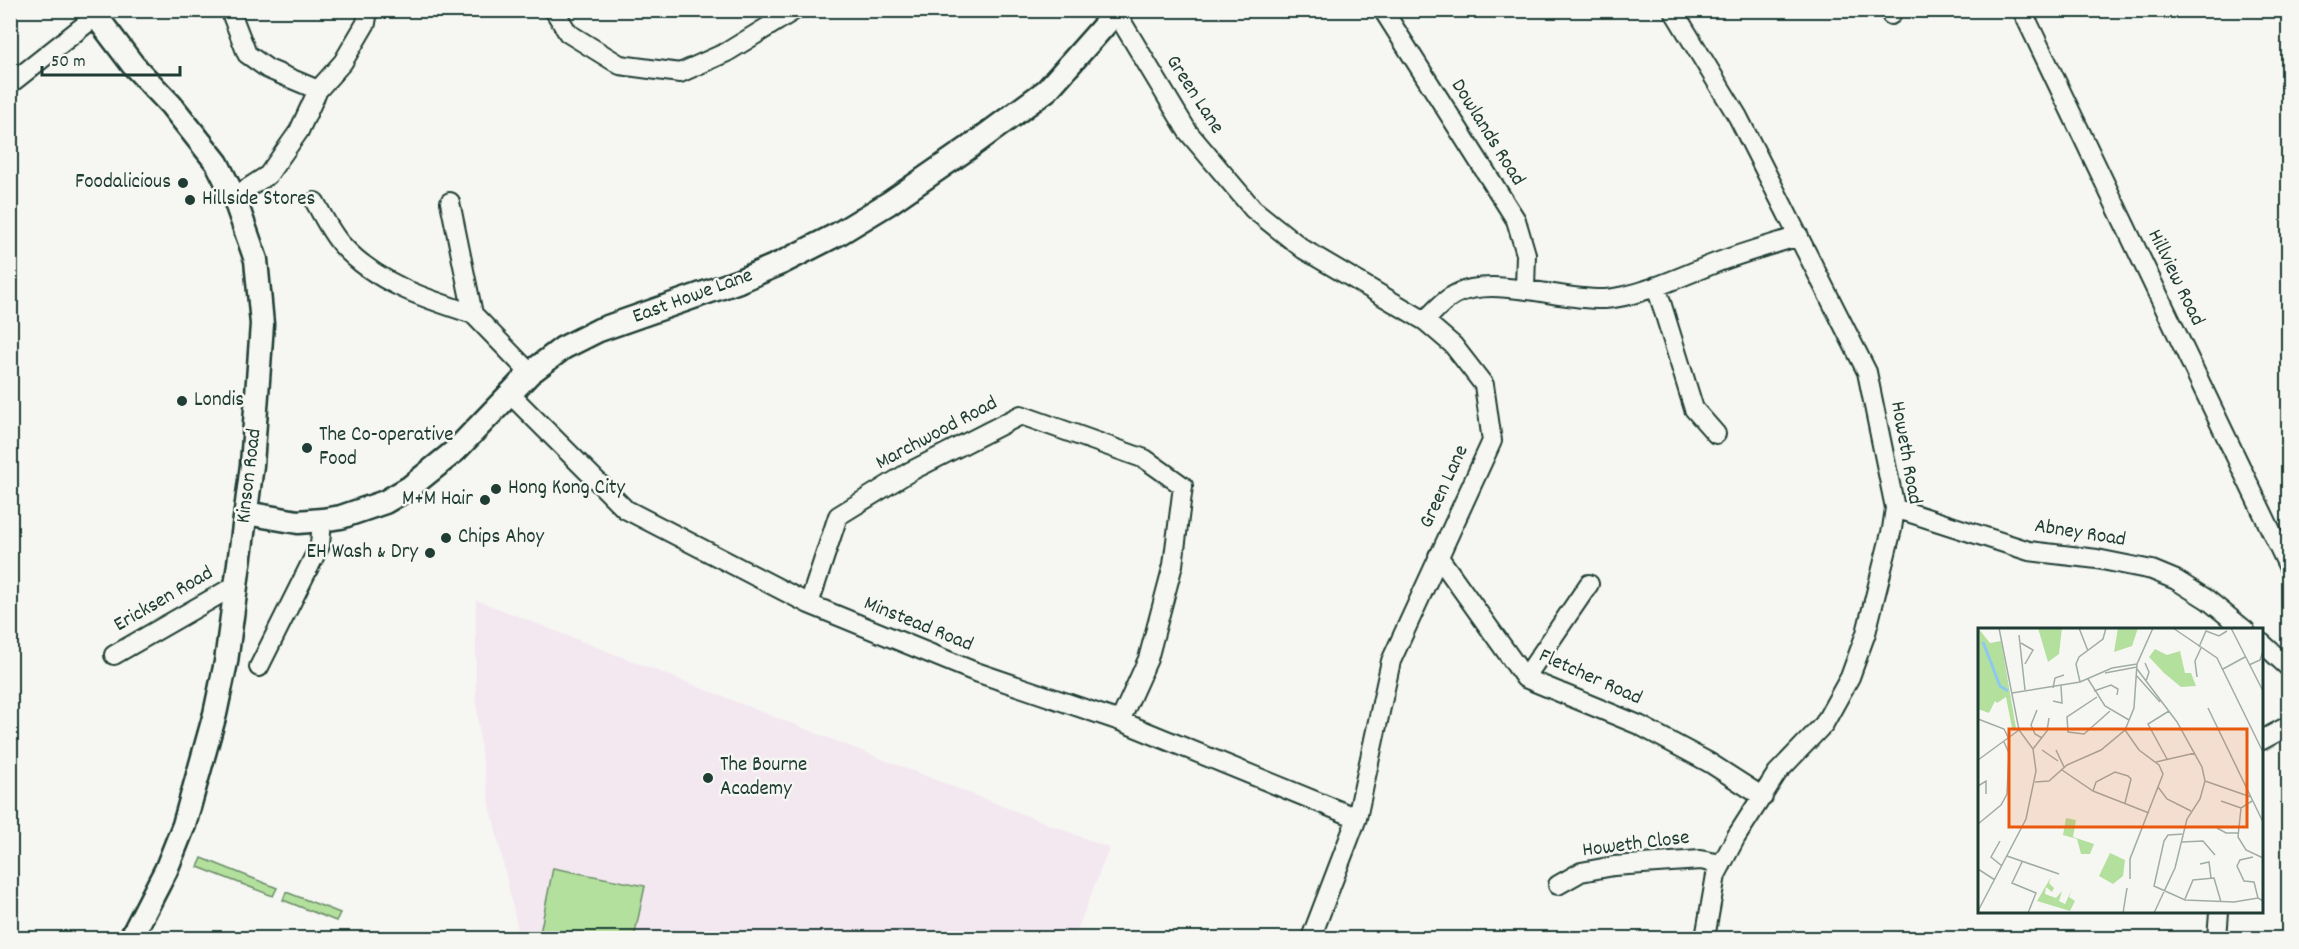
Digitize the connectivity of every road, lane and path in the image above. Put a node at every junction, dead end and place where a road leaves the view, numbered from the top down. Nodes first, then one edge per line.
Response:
1 (230, 10) edge
2 (368, 10) edge
3 (554, 10) edge
4 (795, 10) edge
5 (1383, 10) edge
6 (1673, 10) edge
7 (2022, 10) edge
8 (1118, 12) edge
9 (96, 13) edge
10 (10, 84) edge
11 (318, 90) junction
12 (234, 197) junction
13 (315, 202) dead end
14 (450, 202) dead end
15 (1799, 236) junction
16 (1656, 286) junction
17 (1525, 289) junction
18 (473, 314) junction
19 (1425, 321) junction
20 (530, 373) junction
21 (510, 394) junction
22 (1716, 434) dead end
23 (1895, 508) junction
24 (246, 513) junction
25 (322, 520) junction
26 (1438, 556) junction
27 (2289, 566) edge
28 (1589, 584) dead end
29 (236, 585) junction
30 (809, 604) junction
31 (2243, 628) edge
32 (2263, 643) edge
33 (114, 655) dead end
34 (259, 667) dead end
35 (2289, 667) edge
36 (1525, 678) junction
37 (1120, 721) junction
38 (2289, 726) edge
39 (2263, 739) edge
40 (1763, 796) junction
41 (1357, 818) junction
42 (1722, 864) junction
43 (1558, 885) dead end
44 (2219, 913) edge
45 (131, 939) edge
46 (1311, 939) edge
47 (1705, 939) edge
48 (2217, 939) edge

1 - 11 street
2 - 11 street
3 - 4 street
5 - 17 street, Dowlands Road
6 - 15 street, Howeth Road
7 - 27 street, Hillview Road
8 - 19 street, Green Lane
8 - 20 street, East Howe Lane
9 - 10 street
9 - 12 street, Kinson Road
11 - 12 street
12 - 24 street, Kinson Road
13 - 18 street
14 - 18 street
15 - 16 street
15 - 23 street, Howeth Road
16 - 17 street
16 - 22 street
17 - 19 street
18 - 20 street
19 - 26 street, Green Lane
20 - 21 street, East Howe Lane
21 - 25 street, East Howe Lane
21 - 30 street, Minstead Road
23 - 31 street, Abney Road
23 - 40 street, Howeth Road
24 - 25 street, East Howe Lane
24 - 29 street, Kinson Road
25 - 34 street
26 - 36 street, Fletcher Road
26 - 41 street, Green Lane
28 - 36 street
29 - 33 street, Ericksen Road
29 - 45 street, Kinson Road
30 - 37 street, Minstead Road
30 - 37 street, Marchwood Road
32 - 35 street
36 - 40 street, Fletcher Road
37 - 41 street, Minstead Road
38 - 39 street
40 - 42 street, Howeth Road
41 - 46 street, Green Lane
42 - 43 street, Howeth Close
42 - 47 street, Howeth Road
44 - 48 street

